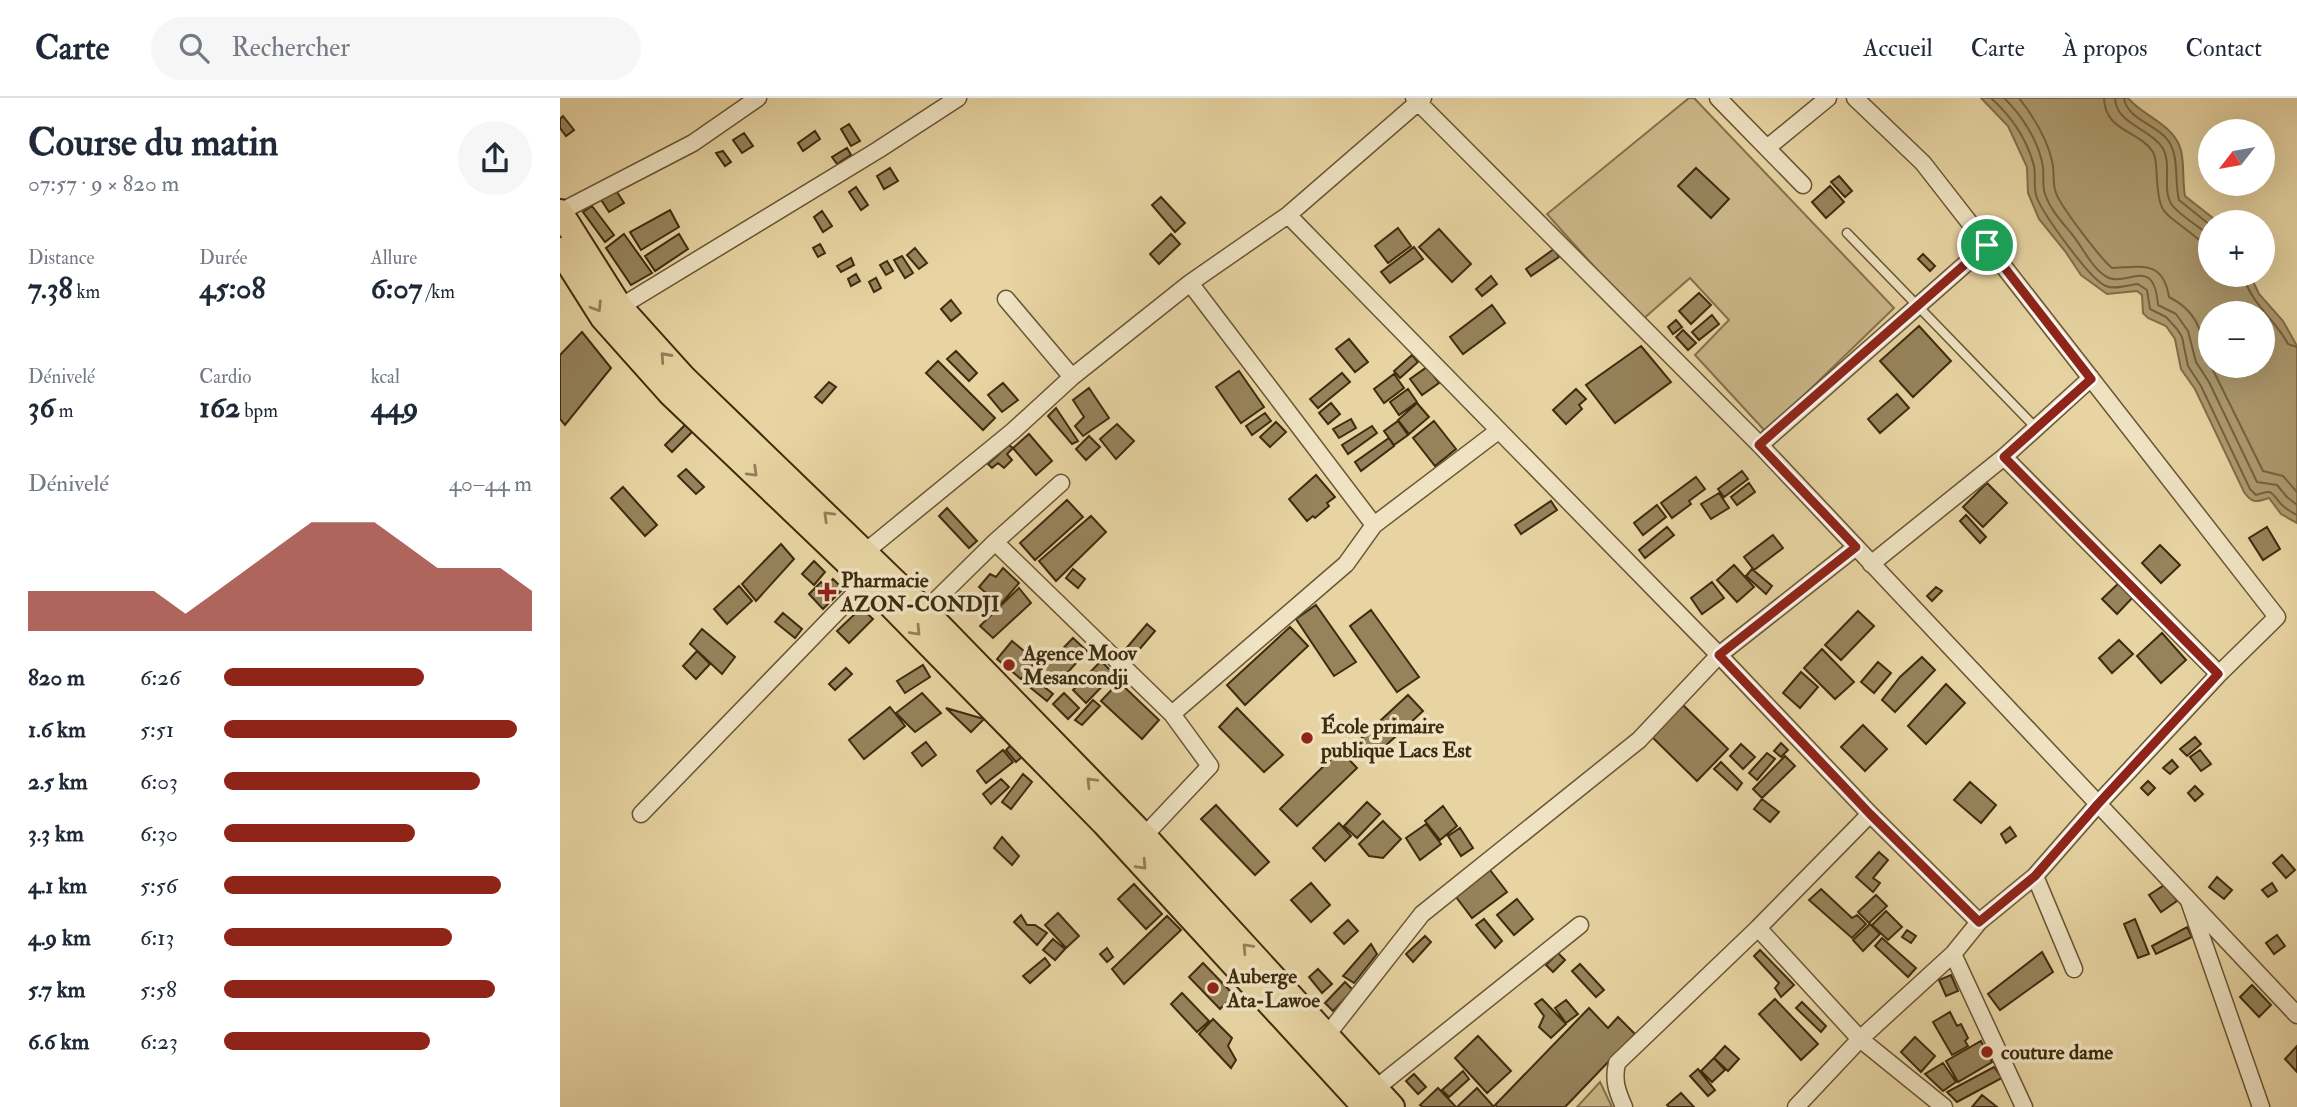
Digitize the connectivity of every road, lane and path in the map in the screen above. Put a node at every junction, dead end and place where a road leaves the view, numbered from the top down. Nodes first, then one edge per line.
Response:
1 (758, 98) edge
2 (958, 98) edge
3 (1718, 98) edge
4 (1828, 98) edge
5 (1855, 98) edge
6 (1418, 99) edge
7 (1767, 148) junction
8 (1803, 185) dead end
9 (560, 212) edge
10 (1288, 215) junction
11 (1847, 233) dead end
12 (1987, 245) junction
13 (560, 250) edge
14 (1190, 283) junction
15 (1006, 299) dead end
16 (1918, 306) junction
17 (620, 307) junction
18 (1072, 377) junction
19 (2091, 379) junction
20 (2036, 428) junction
21 (1497, 431) junction
22 (1759, 445) junction
23 (2004, 457) junction
24 (1061, 483) dead end
25 (1374, 524) junction
26 (995, 542) junction
27 (1856, 547) junction
28 (865, 552) junction
29 (1871, 564) junction
30 (867, 581) junction
31 (925, 611) junction
32 (1719, 655) junction
33 (2218, 674) junction
34 (1172, 714) junction
35 (2098, 804) junction
36 (641, 814) dead end
37 (1870, 814) junction
38 (1144, 836) junction
39 (2035, 876) junction
40 (2187, 896) junction
41 (1979, 922) junction
42 (1580, 925) dead end
43 (1758, 928) junction
44 (1953, 954) junction
45 (2074, 969) dead end
46 (2297, 1015) edge
47 (1327, 1035) junction
48 (1860, 1039) junction
49 (1370, 1098) edge
50 (1392, 1107) edge
51 (1624, 1107) edge
52 (1796, 1107) edge
53 (1944, 1107) edge
54 (2024, 1107) edge
55 (2261, 1107) edge

1 - 9 street
2 - 17 street
3 - 7 street
4 - 7 street
5 - 12 street
6 - 10 street
6 - 22 street
7 - 8 street
9 - 17 highway
10 - 14 street
10 - 21 street
11 - 16 lane
12 - 16 street
12 - 19 street
13 -> 30 highway
14 - 18 street
14 - 25 street
15 - 18 street
16 - 20 lane
16 - 22 street
28 -> 17 highway
18 - 28 street
19 - 20 street
19 - 33 street
20 - 23 street
21 - 25 street
21 - 32 street
22 - 27 street
23 - 29 street
23 - 33 street
24 - 26 street
25 - 34 street
26 - 31 street
26 - 34 street
27 - 29 street
27 - 32 street
28 - 31 highway
29 - 35 street
30 - 36 street
30 -> 49 highway
38 -> 31 highway
32 - 37 street
32 - 47 street
33 - 35 street
34 - 38 street
35 - 39 street
35 - 40 street
37 - 41 street
37 - 43 street
47 -> 38 highway
39 - 41 street
39 - 45 street
40 - 46 street
40 - 55 street
41 - 44 street
42 - 49 street
43 - 48 street
43 - 51 street
44 - 48 street
44 - 54 street
47 - 49 highway
48 - 52 street
48 - 53 street
49 - 50 highway

